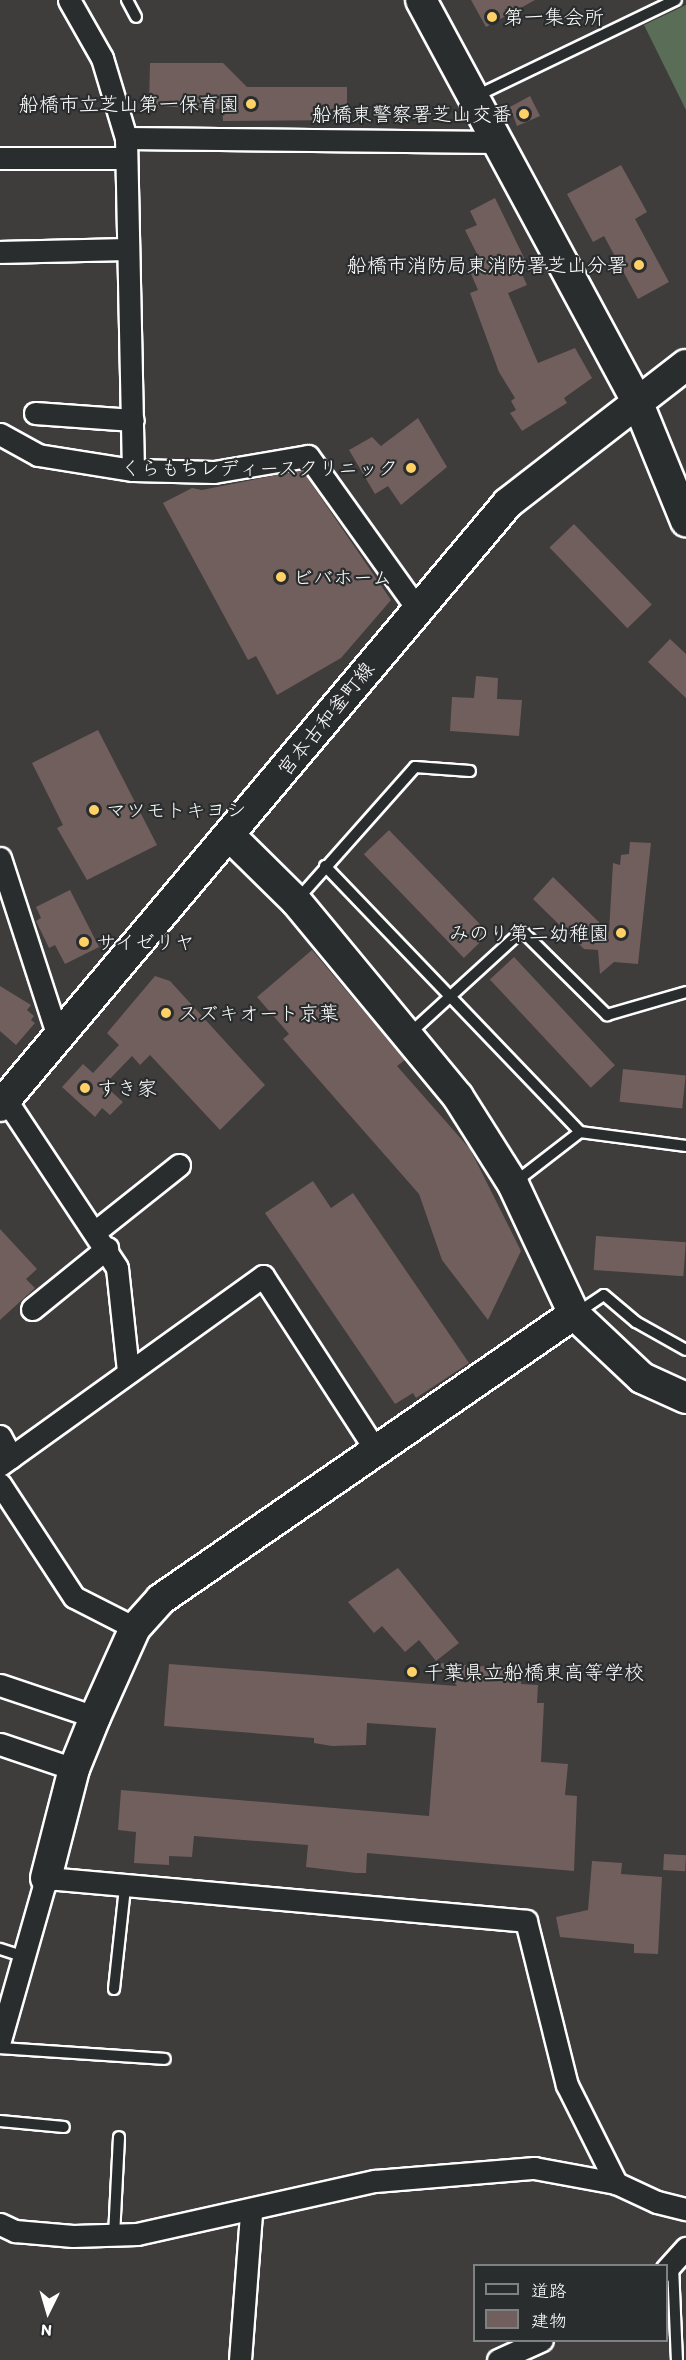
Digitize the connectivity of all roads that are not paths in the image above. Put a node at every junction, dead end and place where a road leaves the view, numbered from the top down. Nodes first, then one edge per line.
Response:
1 (69, 0) edge
2 (127, 0) edge
3 (421, 0) edge
4 (676, 0) edge
5 (136, 17) dead end
6 (474, 97) junction
7 (498, 142) junction
8 (126, 148) junction
9 (0, 158) edge
10 (128, 249) junction
11 (0, 252) edge
12 (686, 365) edge
13 (637, 401) junction
14 (35, 413) dead end
15 (133, 420) junction
16 (0, 434) edge
17 (133, 470) junction
18 (686, 521) edge
19 (416, 607) junction
20 (470, 771) dead end
21 (231, 837) junction
22 (0, 858) edge
23 (325, 866) junction
24 (5, 889) edge
25 (296, 901) junction
26 (686, 992) edge
27 (451, 997) junction
28 (407, 1035) junction
29 (59, 1040) junction
30 (3, 1103) edge
31 (580, 1132) junction
32 (686, 1146) edge
33 (179, 1165) dead end
34 (513, 1184) junction
35 (102, 1240) junction
36 (32, 1309) dead end
37 (574, 1314) junction
38 (686, 1350) edge
39 (128, 1371) junction
40 (686, 1398) edge
41 (0, 1436) edge
42 (376, 1451) junction
43 (6, 1461) edge
44 (0, 1484) edge
45 (135, 1628) junction
46 (0, 1685) edge
47 (95, 1717) junction
48 (0, 1744) edge
49 (74, 1769) junction
50 (45, 1878) junction
51 (125, 1888) junction
52 (0, 1948) edge
53 (25, 1957) junction
54 (114, 1989) dead end
55 (0, 2040) edge
56 (0, 2048) edge
57 (165, 2059) dead end
58 (0, 2121) edge
59 (64, 2127) dead end
60 (119, 2137) dead end
61 (616, 2183) junction
62 (686, 2209) edge
63 (251, 2212) junction
64 (0, 2224) edge
65 (114, 2236) junction
66 (686, 2248) edge
67 (670, 2268) edge
68 (538, 2342) edge
69 (240, 2360) edge
70 (498, 2360) edge
71 (677, 2360) edge

1 - 8 street
2 - 5 lane
3 - 6 street
4 - 6 lane
6 - 7 street
7 - 8 street
7 - 13 street
8 - 9 street
8 - 10 street
10 - 11 street
10 - 15 street
12 - 13 street, 宮本古和釜町線
13 - 18 street
13 - 19 street, 宮本古和釜町線
14 - 15 street
15 - 17 street
16 - 17 street
17 - 19 street
19 - 21 street, 宮本古和釜町線
20 - 23 lane
21 - 25 street
21 - 29 street, 宮本古和釜町線
22 - 24 street
23 - 25 lane
23 - 27 lane
24 - 29 street
25 - 28 street
26 - 27 lane
27 - 28 lane
27 - 31 lane
28 - 34 street
29 - 30 street, 宮本古和釜町線
30 - 35 street
31 - 32 lane
31 - 34 lane
33 - 35 street
34 - 37 street
35 - 36 street
35 - 39 street
37 - 38 lane
37 - 40 street
37 - 42 street
39 - 42 street
39 - 43 street
41 - 43 street
42 - 45 street
44 - 45 street
45 - 47 street
46 - 47 street
47 - 49 street
48 - 49 street
49 - 50 street
50 - 51 street
50 - 53 street
51 - 54 lane
51 - 61 street
52 - 53 lane
53 - 55 street
56 - 57 lane
58 - 59 lane
60 - 65 lane
61 - 62 street
61 - 63 street
63 - 65 street
63 - 69 street
64 - 65 street
66 - 67 street
67 - 71 lane
68 - 70 street

